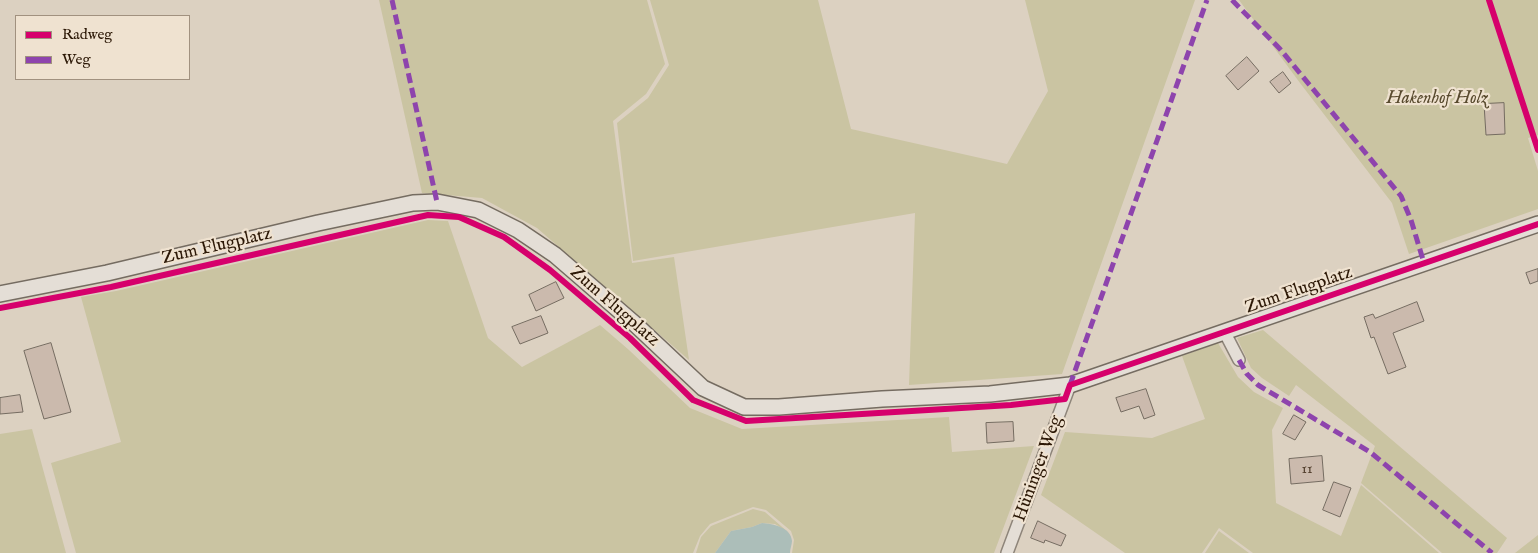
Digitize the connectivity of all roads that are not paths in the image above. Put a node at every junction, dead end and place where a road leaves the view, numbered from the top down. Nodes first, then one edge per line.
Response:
1 (1538, 224) edge
2 (0, 294) edge
3 (1226, 333) junction
4 (1238, 360) dead end
5 (1070, 385) junction
6 (1008, 553) edge

1 - 3 street, Zum Flugplatz
2 - 5 street, Zum Flugplatz
3 - 4 street
3 - 5 street, Zum Flugplatz
5 - 6 street, Hüninger Weg

